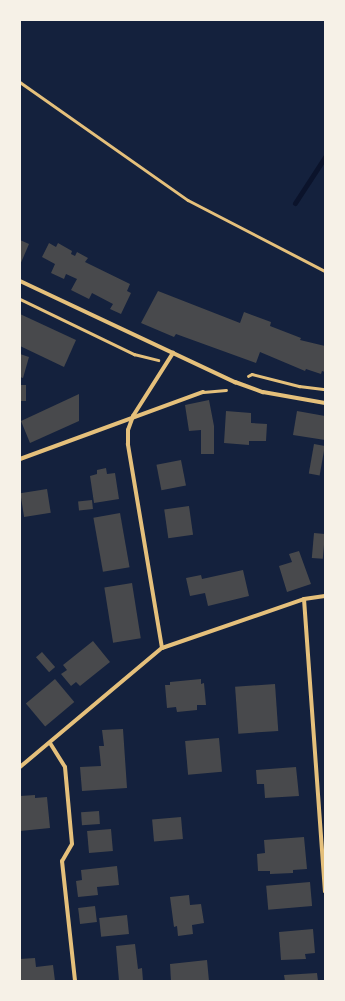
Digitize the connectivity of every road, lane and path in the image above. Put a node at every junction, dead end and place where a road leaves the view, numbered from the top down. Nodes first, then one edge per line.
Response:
1 (20, 82) edge
2 (325, 271) edge
3 (20, 280) edge
4 (20, 299) edge
5 (173, 353) junction
6 (167, 362) junction
7 (236, 382) junction
8 (325, 389) edge
9 (226, 390) dead end
10 (203, 392) joint
11 (325, 403) edge
12 (133, 416) junction
13 (20, 459) edge
14 (325, 596) edge
15 (304, 599) junction
16 (162, 648) junction
17 (50, 743) junction
18 (20, 767) edge
19 (325, 891) edge
20 (75, 981) edge

1 - 2 path
3 - 5 street
4 - 6 path
5 - 6 street
5 - 7 street
6 - 12 street
7 - 8 path
7 - 11 street
9 - 10 lane
10 - 12 street
12 - 13 street
12 - 16 street
14 - 15 street
15 - 16 street
15 - 19 street
16 - 17 street
17 - 18 street
17 - 20 street

